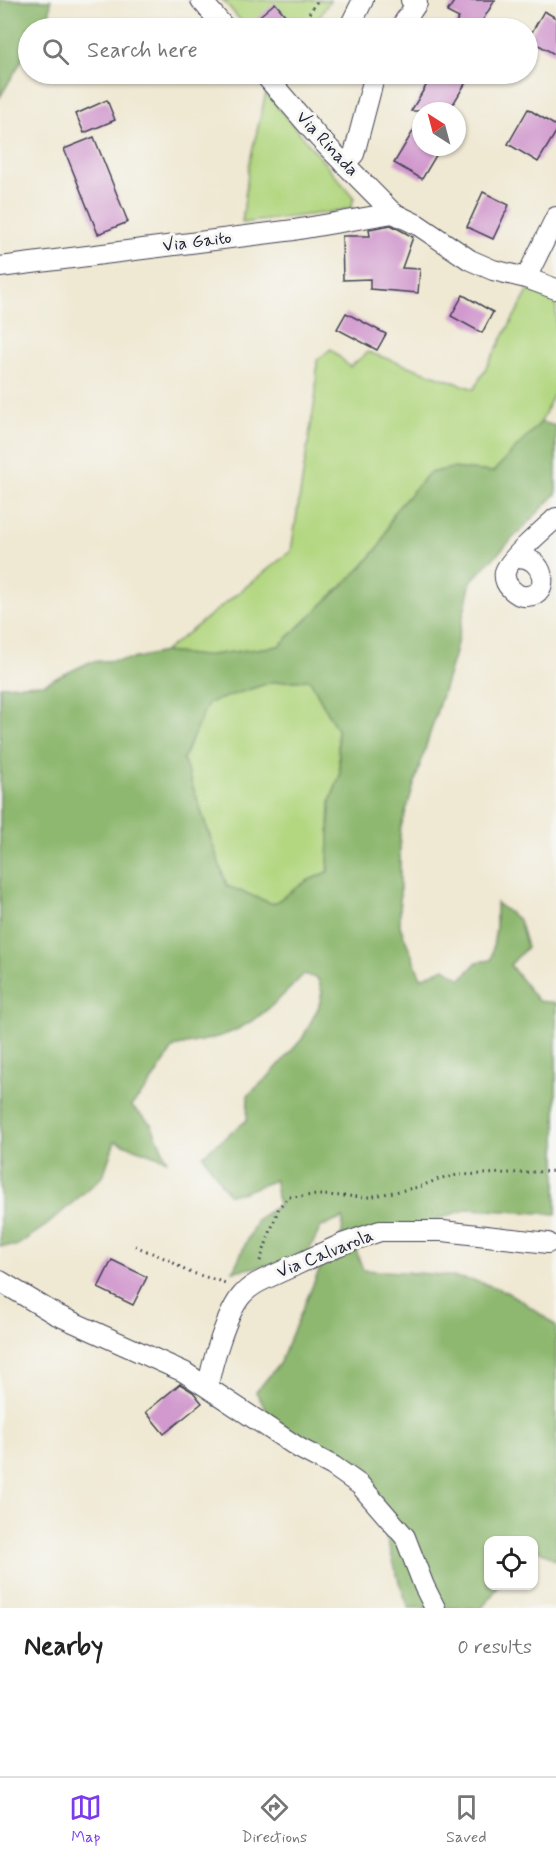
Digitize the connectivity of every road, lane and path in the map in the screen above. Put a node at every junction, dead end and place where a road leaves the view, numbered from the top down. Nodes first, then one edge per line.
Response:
1 (201, 0) edge
2 (318, 0) edge
3 (363, 0) edge
4 (411, 0) edge
5 (216, 18) edge
6 (305, 18) edge
7 (354, 18) edge
8 (407, 18) edge
9 (273, 84) edge
10 (372, 84) edge
11 (344, 164) junction
12 (393, 213) junction
13 (556, 217) edge
14 (0, 267) edge
15 (526, 278) junction
16 (556, 289) edge
17 (556, 518) edge
18 (516, 557) dead end
19 (556, 1171) edge
20 (548, 1243) dead end
21 (135, 1246) dead end
22 (0, 1281) edge
23 (248, 1290) junction
24 (208, 1387) junction
25 (435, 1608) edge

1 - 5 street
2 - 6 path
3 - 7 street
4 - 8 street
9 - 11 street, Via Rinada
10 - 11 street
11 - 12 street, Via Rinada
12 - 14 street, Via Gaito
12 - 15 street, Via Rinada
13 - 15 street
15 - 16 street, Via Rinada
17 - 18 street
19 - 23 path
20 - 23 street, Via Calvarola
21 - 23 path
22 - 24 street
23 - 24 street
24 - 25 street

